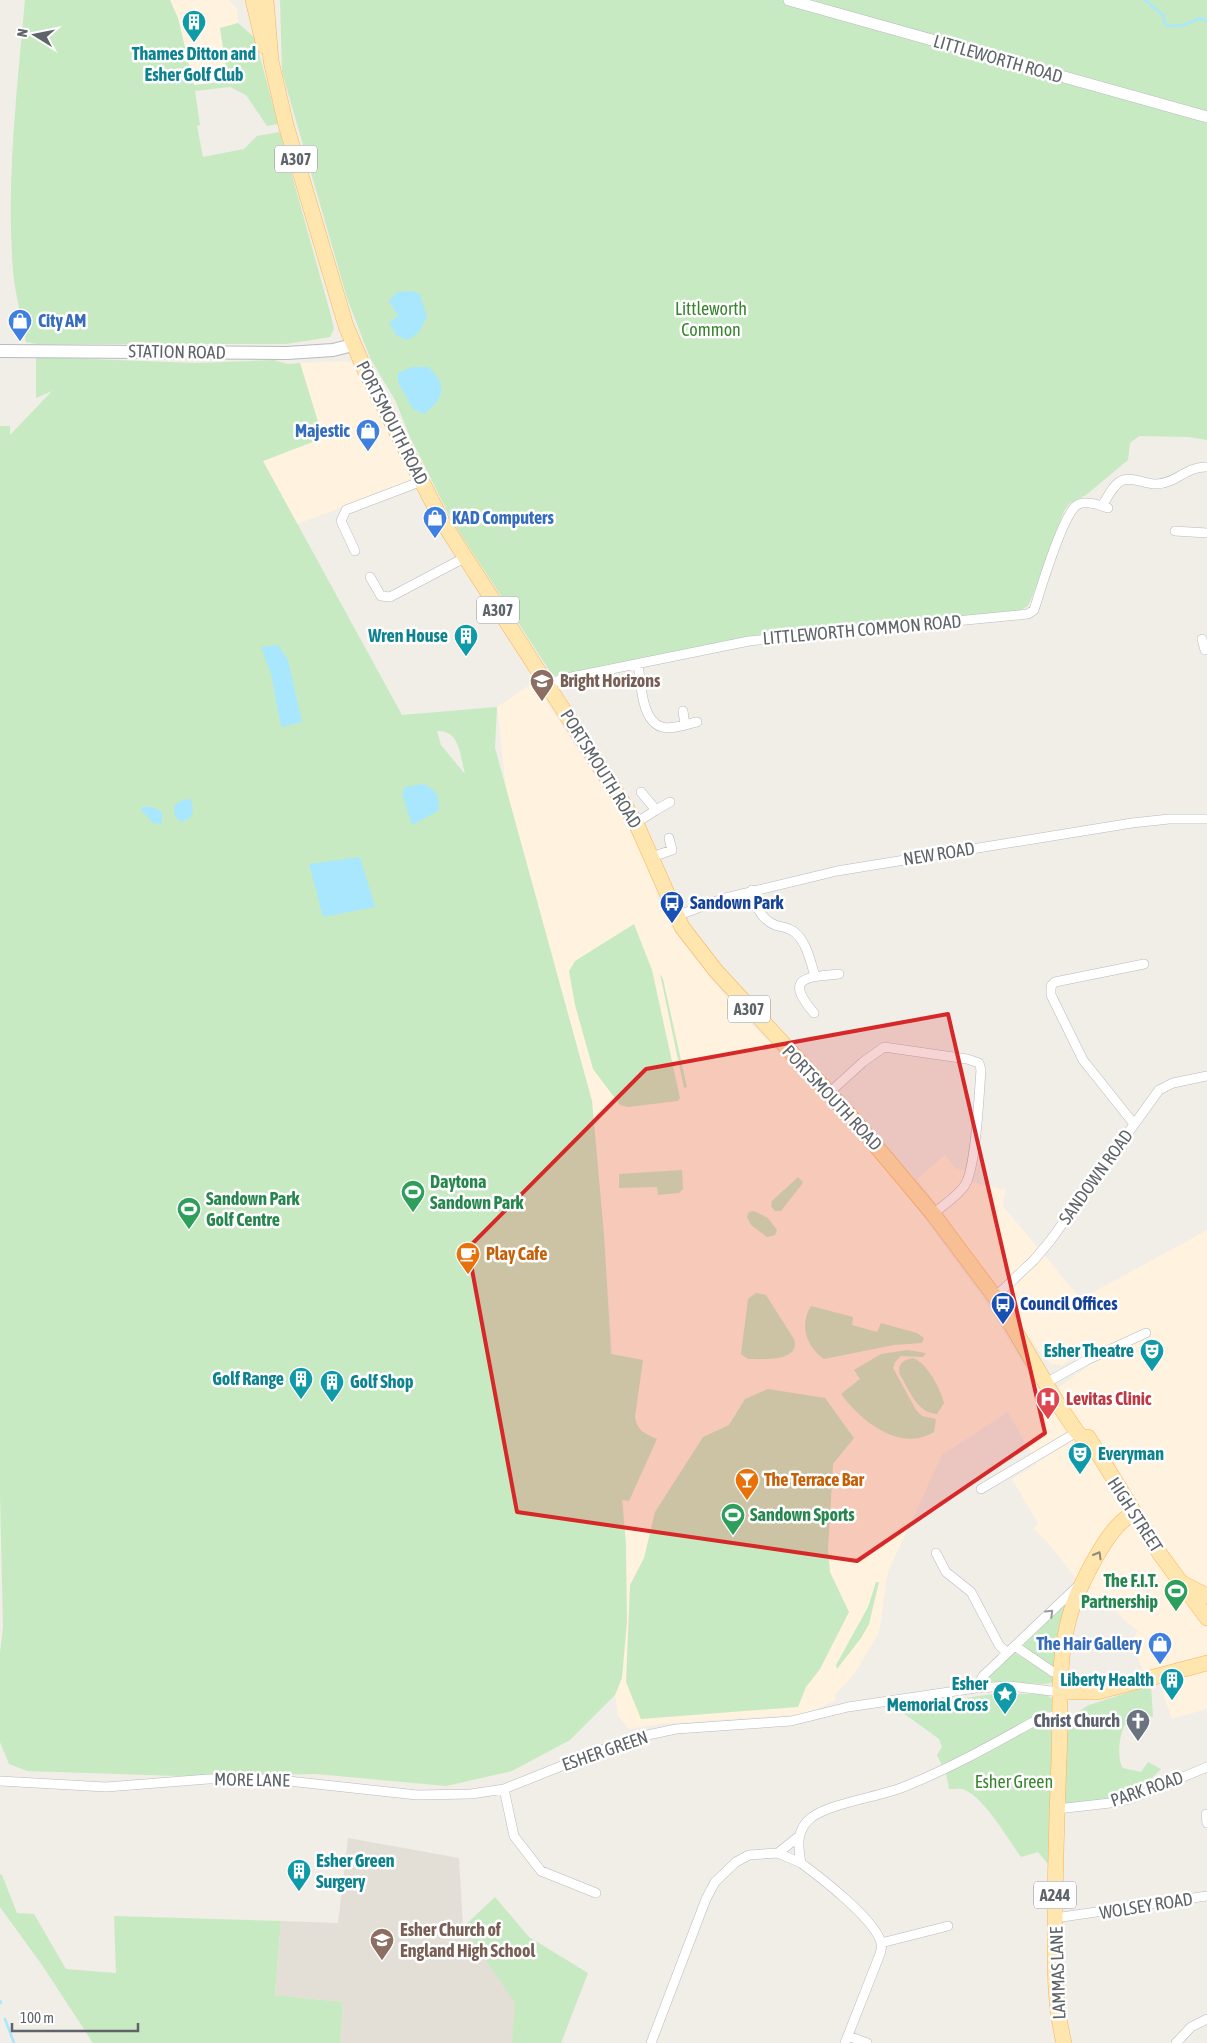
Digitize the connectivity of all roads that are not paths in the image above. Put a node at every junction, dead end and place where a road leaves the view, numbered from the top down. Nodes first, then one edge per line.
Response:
1 (253, 0) edge
2 (266, 0) edge
3 (271, 0) edge
4 (789, 0) edge
5 (268, 24) junction
6 (271, 61) junction
7 (1207, 117) edge
8 (353, 345) junction
9 (0, 351) edge
10 (1207, 467) edge
11 (422, 481) junction
12 (1175, 531) dead end
13 (1207, 533) edge
14 (355, 551) dead end
15 (464, 558) junction
16 (370, 577) dead end
17 (638, 664) junction
18 (548, 684) junction
19 (683, 711) dead end
20 (697, 722) dead end
21 (685, 725) junction
22 (641, 792) dead end
23 (670, 802) dead end
24 (656, 810) junction
25 (1207, 819) edge
26 (636, 823) junction
27 (669, 838) dead end
28 (652, 857) junction
29 (752, 890) junction
30 (676, 916) junction
31 (816, 944) dead end
32 (806, 946) junction
33 (1144, 964) dead end
34 (839, 974) dead end
35 (815, 976) junction
36 (814, 1013) dead end
37 (1207, 1076) edge
38 (829, 1093) junction
39 (1134, 1124) junction
40 (933, 1214) junction
41 (995, 1297) junction
42 (1146, 1333) dead end
43 (1049, 1382) junction
44 (1077, 1432) junction
45 (1092, 1446) junction
46 (982, 1489) dead end
47 (1123, 1496) junction
48 (1136, 1516) junction
49 (1112, 1531) junction
50 (936, 1553) dead end
51 (1085, 1580) junction
52 (1181, 1582) junction
53 (1207, 1596) edge
54 (1207, 1618) edge
55 (1015, 1646) junction
56 (1007, 1653) junction
57 (1207, 1663) edge
58 (1062, 1674) junction
59 (976, 1688) junction
60 (1060, 1692) junction
61 (1086, 1692) junction
62 (1060, 1716) junction
63 (1207, 1767) edge
64 (0, 1781) edge
65 (504, 1789) junction
66 (1057, 1809) junction
67 (798, 1837) junction
68 (778, 1853) junction
69 (801, 1863) junction
70 (596, 1893) dead end
71 (1207, 1896) edge
72 (1055, 1918) junction
73 (948, 1926) dead end
74 (881, 1942) junction
75 (1207, 2019) edge
76 (846, 2039) edge
77 (651, 2043) edge
78 (867, 2043) edge
79 (1064, 2043) edge
80 (1176, 2043) edge

1 - 6 main road, PORTSMOUTH ROAD / A307
2 - 5 main road, PORTSMOUTH ROAD / A307
3 - 5 main road
4 - 7 street, LITTLEWORTH ROAD
5 - 6 main road, PORTSMOUTH ROAD / A307
6 - 8 main road, PORTSMOUTH ROAD / A307
8 - 9 main road, STATION ROAD
8 - 11 main road, PORTSMOUTH ROAD / A307
10 - 17 street, LITTLEWORTH COMMON ROAD
11 - 14 street
11 - 15 main road, PORTSMOUTH ROAD / A307
12 - 13 street
15 - 16 street
15 - 18 main road, PORTSMOUTH ROAD / A307
17 - 18 street, LITTLEWORTH COMMON ROAD
17 - 21 street
18 - 26 main road, PORTSMOUTH ROAD / A307
19 - 21 street
20 - 21 street
22 - 24 street
23 - 24 street
24 - 26 street
25 - 29 street, NEW ROAD
26 - 28 main road, PORTSMOUTH ROAD / A307
27 - 28 street
28 - 30 main road, PORTSMOUTH ROAD / A307
29 - 30 street, NEW ROAD
29 - 32 street
30 - 38 main road, PORTSMOUTH ROAD / A307
31 - 32 street
32 - 35 street
33 - 39 street
34 - 35 street
35 - 36 street
37 - 39 street, SANDOWN ROAD
38 - 40 main road, PORTSMOUTH ROAD / A307
38 - 40 street
39 - 41 street, SANDOWN ROAD
40 - 41 main road, PORTSMOUTH ROAD / A307
41 - 43 main road, PORTSMOUTH ROAD / A307
42 - 43 street
43 - 44 main road, HIGH STREET / A307
43 - 45 main road, HIGH STREET / A307
44 - 45 main road, HIGH STREET / A307
44 - 46 street
45 - 47 main road, HIGH STREET / A307
47 - 48 main road, HIGH STREET / A307
47 - 49 main road
48 - 49 main road
48 - 52 main road, HIGH STREET / A307
51 -> 49 main road
50 - 56 street
55 -> 51 street
51 - 58 main road
52 - 53 main road, HIGH STREET / A307
52 - 54 main road, HIGH STREET / A307
55 - 56 street
55 - 58 street
56 - 59 street
57 - 61 main road
58 - 60 main road
58 - 61 main road
59 - 60 street, ESHER GREEN
59 - 65 street, ESHER GREEN
60 - 61 main road
60 - 62 main road, LAMMAS LANE / A244
61 - 62 main road
62 - 66 main road, LAMMAS LANE / A244
62 - 67 street
63 - 66 street, PARK ROAD
64 - 65 street, MORE LANE
65 - 70 street
66 - 72 main road, LAMMAS LANE / A244
67 - 68 street
67 - 69 street
68 - 69 street
68 - 77 street
69 - 74 street
71 - 72 street, WOLSEY ROAD
72 - 79 main road, LAMMAS LANE / A244
73 - 74 street
74 - 76 street
75 - 80 street
76 - 78 street

